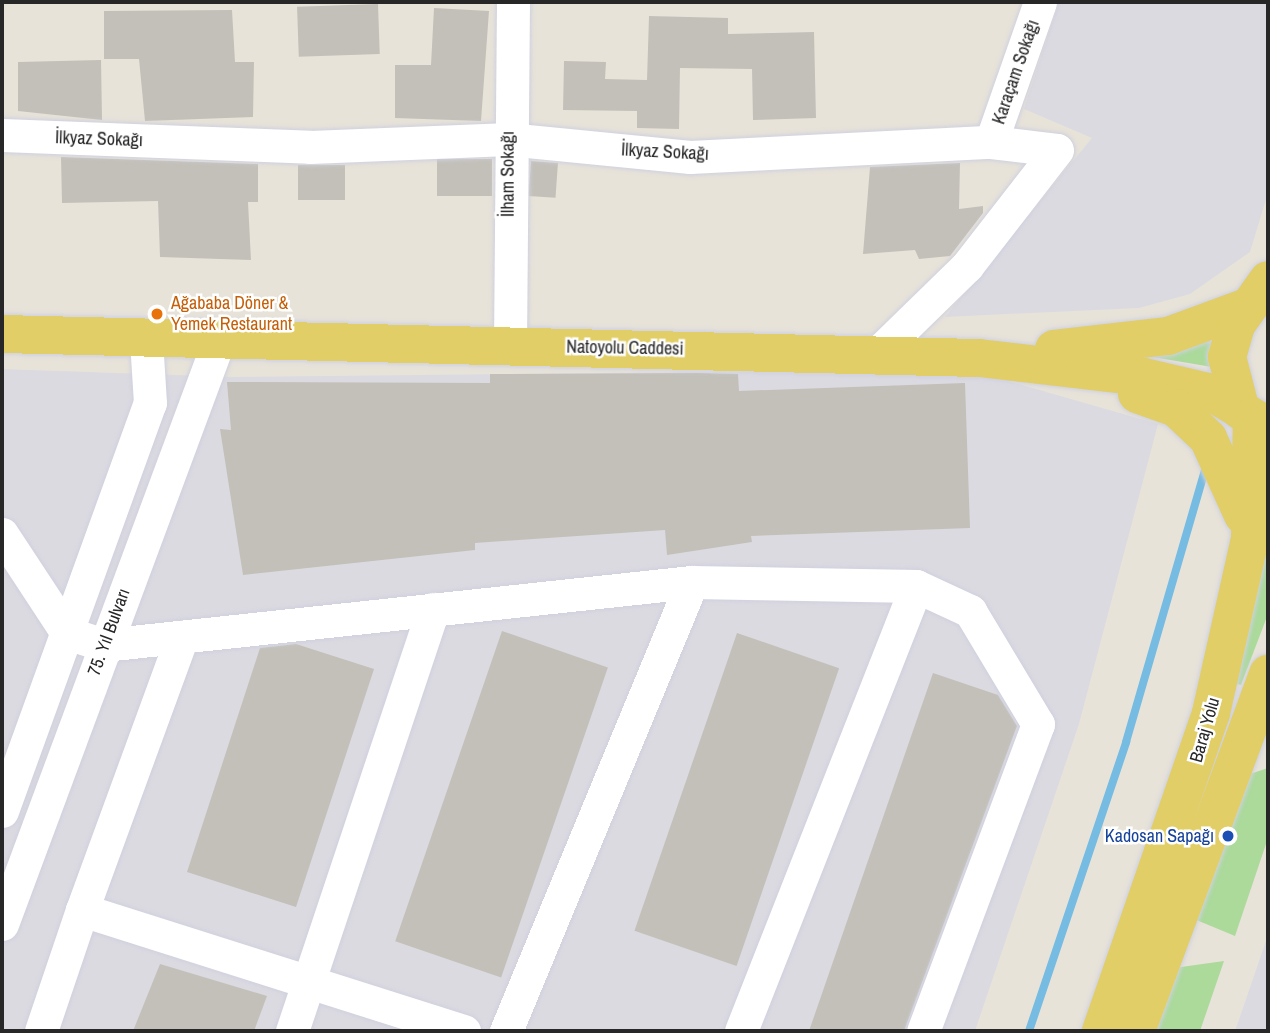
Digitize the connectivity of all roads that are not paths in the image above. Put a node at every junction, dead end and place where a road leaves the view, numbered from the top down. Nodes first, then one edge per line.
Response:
1 (513, 2) edge
2 (1040, 2) edge
3 (2, 135) edge
4 (507, 139) junction
5 (991, 142) junction
6 (1261, 289) edge
7 (2, 334) edge
8 (146, 340) junction
9 (219, 340) junction
10 (510, 345) junction
11 (878, 353) junction
12 (979, 358) junction
13 (1254, 418) edge
14 (2, 534) edge
15 (1250, 538) junction
16 (692, 582) junction
17 (916, 586) junction
18 (433, 609) junction
19 (66, 633) junction
20 (182, 636) junction
21 (104, 645) junction
22 (1268, 674) edge
23 (2, 811) edge
24 (15, 850) edge
25 (82, 910) junction
26 (2, 925) edge
27 (310, 981) junction
28 (41, 1031) edge
29 (292, 1031) edge
30 (464, 1031) edge
31 (506, 1031) edge
32 (741, 1031) edge
33 (923, 1031) edge
34 (1101, 1031) edge
35 (1136, 1031) edge

1 - 4 street, İlham Sokağı
2 - 5 street, Karaçam Sokağı
3 - 4 street, İlkyaz Sokağı
4 - 5 street, İlkyaz Sokağı
4 - 10 street, İlham Sokağı
5 - 11 street, İlkyaz Sokağı
6 - 12 main road
6 - 13 main road, Baraj Yolu
7 - 8 main road, Natoyolu Caddesi
8 - 9 main road, Natoyolu Caddesi
8 - 19 street
9 - 10 main road, Natoyolu Caddesi
9 - 21 street, 75. Yıl Bulvarı
10 - 11 main road, Natoyolu Caddesi
11 - 12 main road, Natoyolu Caddesi
12 - 13 main road, Natoyolu Caddesi
12 - 15 main road
13 - 15 main road, Baraj Yolu
14 - 19 street
15 - 34 main road, Baraj Yolu
16 - 17 street
16 - 18 street
16 - 31 street
17 - 32 street
17 - 33 street
18 - 20 street
18 - 27 street
19 - 21 street
19 - 23 street
20 - 21 street
20 - 25 street
21 - 24 street, 75. Yıl Bulvarı
22 - 35 main road
24 - 26 street, 75. Yıl Bulvarı
25 - 27 street
25 - 28 street
27 - 29 street
27 - 30 street

